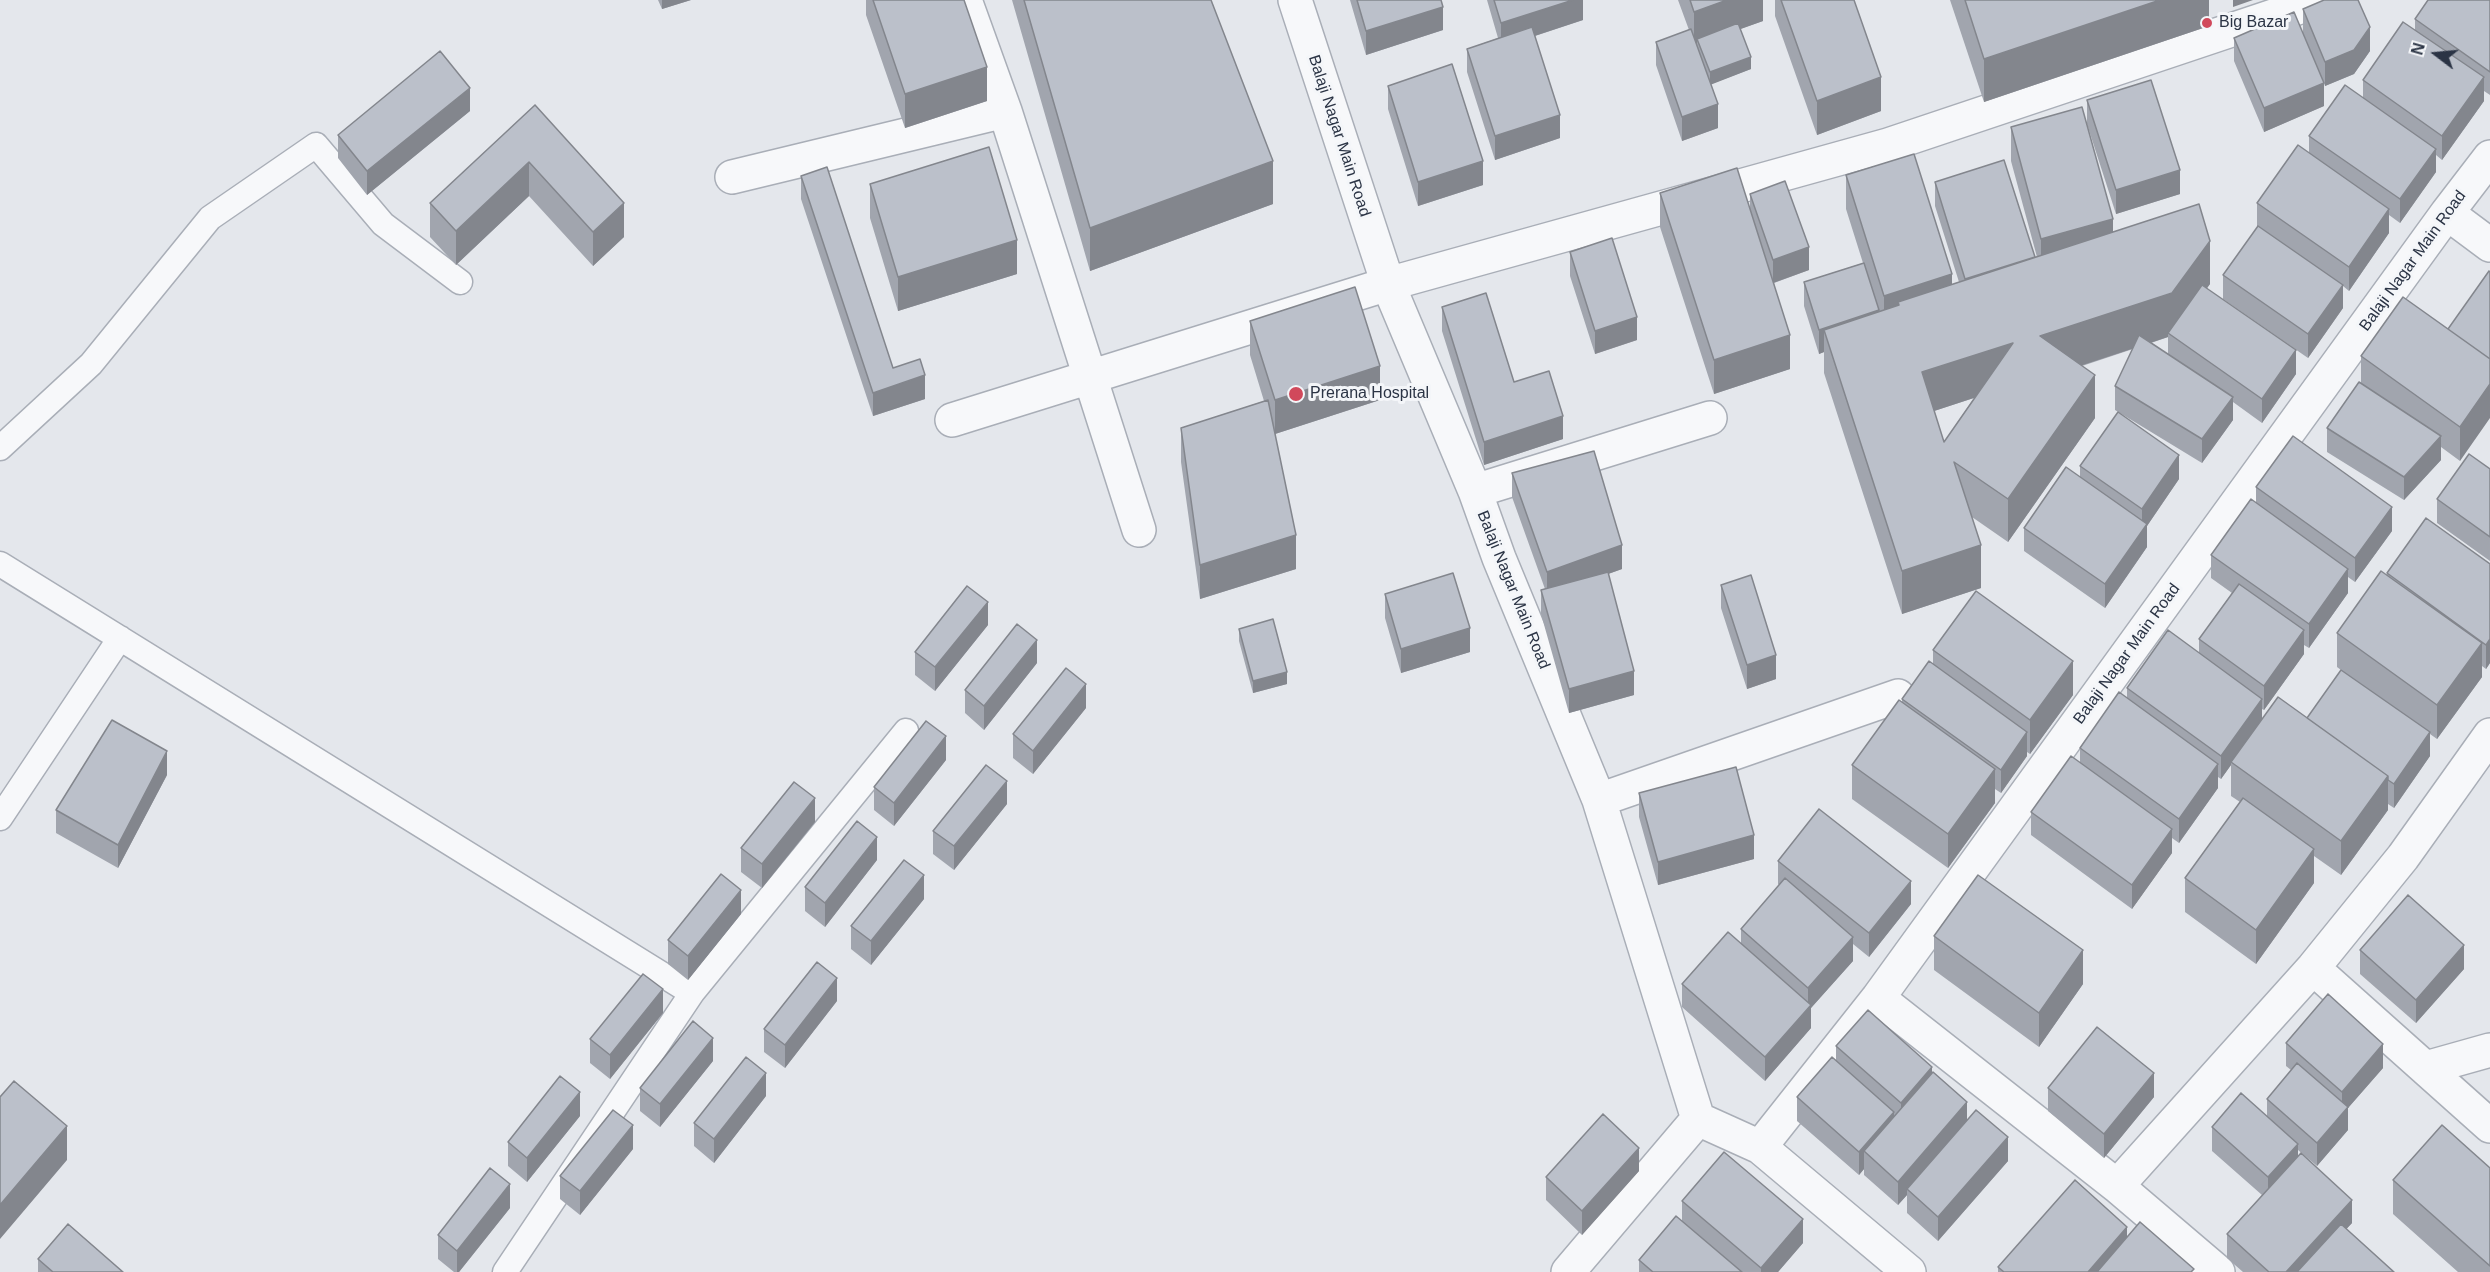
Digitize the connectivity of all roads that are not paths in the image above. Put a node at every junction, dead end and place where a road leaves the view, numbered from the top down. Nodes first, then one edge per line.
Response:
1 (965, 0) edge
2 (1295, 0) edge
3 (2321, 0) edge
4 (1005, 111) junction
5 (2490, 157) edge
6 (732, 177) dead end
7 (2447, 213) junction
8 (2490, 245) edge
9 (460, 282) dead end
10 (1388, 284) junction
11 (1090, 377) junction
12 (1710, 418) dead end
13 (952, 420) dead end
14 (0, 448) edge
15 (1475, 491) junction
16 (1140, 530) dead end
17 (0, 564) edge
18 (120, 638) junction
19 (1898, 696) dead end
20 (906, 731) dead end
21 (2490, 735) edge
22 (1599, 800) junction
23 (0, 818) edge
24 (2313, 968) junction
25 (692, 993) junction
26 (1878, 998) junction
27 (2490, 1050) edge
28 (2426, 1068) junction
29 (1698, 1119) junction
30 (2490, 1126) edge
31 (1760, 1147) junction
32 (2117, 1186) junction
33 (505, 1272) edge
34 (1568, 1272) edge
35 (1909, 1272) edge
36 (2218, 1272) edge

1 - 4 street
2 - 10 street, Balaji Nagar Main Road
3 - 10 street
4 - 6 street
4 - 11 street
5 - 7 street, Balaji Nagar Main Road
7 - 8 street
7 - 26 street, Balaji Nagar Main Road
9 - 14 lane
10 - 11 street
10 - 15 street, Balaji Nagar Main Road
11 - 13 street
11 - 16 street
12 - 15 street
15 - 22 street, Balaji Nagar Main Road
17 - 18 lane
18 - 23 lane
18 - 25 lane
19 - 22 street
20 - 25 lane
21 - 24 street
22 - 29 street, Balaji Nagar Main Road
24 - 28 street
24 - 32 street
25 - 33 lane
26 - 31 street, Balaji Nagar Main Road
26 - 32 street
27 - 28 street
28 - 30 street
29 - 31 street
29 - 34 street
31 - 35 street
32 - 36 street

